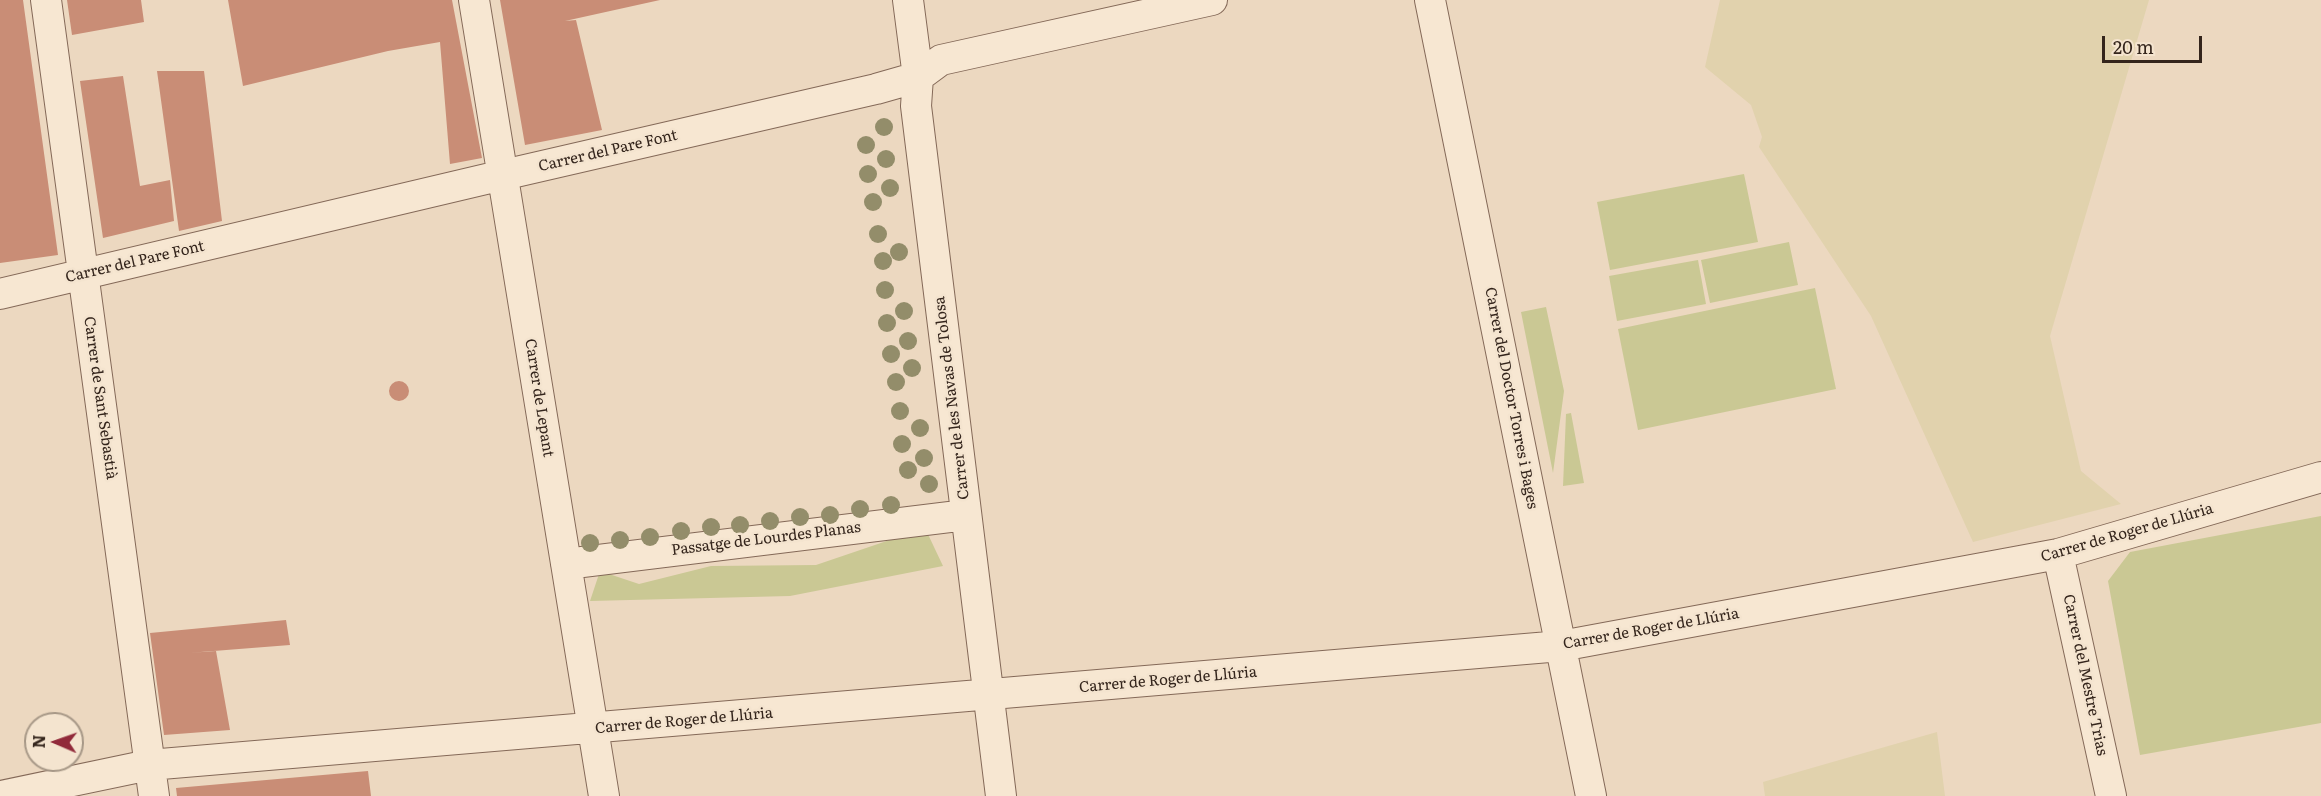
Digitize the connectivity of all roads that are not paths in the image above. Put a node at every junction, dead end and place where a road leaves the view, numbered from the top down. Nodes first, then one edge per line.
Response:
1 (46, 0) edge
2 (474, 0) edge
3 (908, 0) edge
4 (1212, 0) edge
5 (1430, 0) edge
6 (918, 77) junction
7 (503, 175) junction
8 (84, 274) junction
9 (0, 294) edge
10 (2321, 477) edge
11 (966, 515) junction
12 (2058, 554) junction
13 (566, 564) junction
14 (1561, 646) junction
15 (987, 693) junction
16 (593, 728) junction
17 (149, 765) junction
18 (1, 796) edge
19 (154, 796) edge
20 (603, 796) edge
21 (1001, 796) edge
22 (1591, 796) edge
23 (2111, 796) edge

1 - 8 street, Carrer de Sant Sebastià
2 - 7 street, Carrer de Lepant
3 - 6 street, Carrer de les Navas de Tolosa
4 - 6 street, Carrer del Pare Font
5 - 14 street, Carrer del Doctor Torres i Bages
6 - 7 street, Carrer del Pare Font
6 - 11 street, Carrer de les Navas de Tolosa
7 - 8 street, Carrer del Pare Font
7 - 13 street, Carrer de Lepant
8 - 9 street, Carrer del Pare Font
8 - 17 street, Carrer de Sant Sebastià
10 - 12 street, Carrer de Roger de Llúria
11 - 13 street, Passatge de Lourdes Planas
11 - 15 street, Carrer de les Navas de Tolosa
12 - 14 street, Carrer de Roger de Llúria
12 - 23 street, Carrer del Mestre Trias
13 - 16 street, Carrer de Lepant
14 - 15 street, Carrer de Roger de Llúria
14 - 22 street, Carrer del Doctor Torres i Bages
15 - 16 street, Carrer de Roger de Llúria
15 - 21 street, Carrer de les Navas de Tolosa
16 - 17 street, Carrer de Roger de Llúria
16 - 20 street, Carrer de Lepant
17 - 18 street, Carrer de Roger de Llúria
17 - 19 street, Carrer de Sant Sebastià

